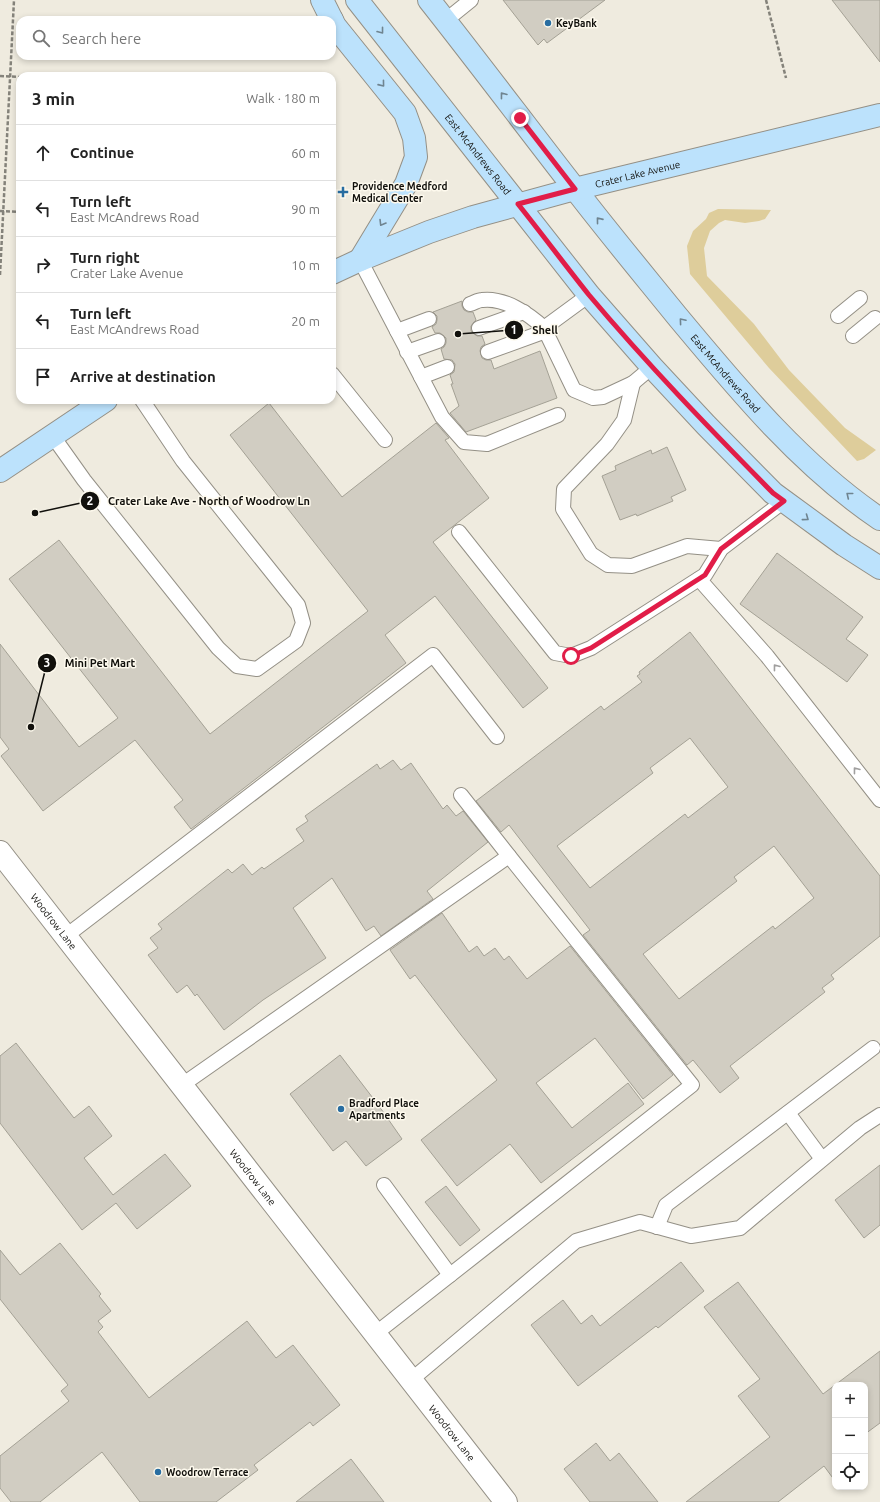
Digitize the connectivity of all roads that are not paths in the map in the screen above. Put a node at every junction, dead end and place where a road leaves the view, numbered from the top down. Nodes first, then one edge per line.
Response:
1 (322, 0) edge
2 (357, 0) edge
3 (428, 0) edge
4 (471, 2) edge
5 (330, 16) edge
6 (445, 21) junction
7 (336, 28) edge
8 (880, 115) edge
9 (575, 189) junction
10 (518, 204) junction
11 (360, 260) junction
12 (336, 271) edge
13 (589, 295) junction
14 (860, 298) dead end
15 (470, 304) dead end
16 (524, 312) junction
17 (838, 316) dead end
18 (876, 318) dead end
19 (429, 319) dead end
20 (479, 328) dead end
21 (545, 330) junction
22 (397, 331) junction
23 (852, 336) dead end
24 (438, 341) dead end
25 (407, 352) junction
26 (488, 352) dead end
27 (447, 367) dead end
28 (652, 367) junction
29 (421, 377) junction
30 (336, 379) edge
31 (633, 383) junction
32 (100, 404) edge
33 (145, 404) edge
34 (558, 415) dead end
35 (52, 435) junction
36 (385, 440) dead end
37 (0, 471) edge
38 (784, 501) junction
39 (880, 518) edge
40 (458, 532) dead end
41 (721, 549) junction
42 (880, 568) edge
43 (698, 579) junction
44 (497, 737) dead end
45 (461, 795) dead end
46 (880, 800) edge
47 (0, 852) edge
48 (508, 856) junction
49 (66, 936) junction
50 (873, 1048) dead end
51 (182, 1086) junction
52 (788, 1113) junction
53 (880, 1115) edge
54 (822, 1159) junction
55 (384, 1185) dead end
56 (657, 1227) junction
57 (450, 1275) junction
58 (375, 1334) junction
59 (411, 1380) junction
60 (506, 1502) edge

1 - 5 main road
2 -> 10 main road, East McAndrews Road
3 - 6 main road, East McAndrews Road
4 - 6 lane
9 -> 6 main road, East McAndrews Road
7 -> 11 main road
8 - 9 main road, Crater Lake Avenue
9 - 10 main road, Crater Lake Avenue
39 -> 9 main road, East McAndrews Road
10 - 11 main road, Crater Lake Avenue
10 - 13 main road, East McAndrews Road
11 - 12 main road, Crater Lake Avenue
11 - 22 lane
13 - 21 lane
13 - 28 main road, East McAndrews Road
14 - 17 lane
15 - 16 lane
16 - 20 lane
16 - 21 lane
18 - 23 lane
19 - 22 lane
21 - 26 lane
21 - 31 lane
22 - 25 lane
24 - 25 lane
25 - 29 lane
27 - 29 lane
28 - 31 lane
28 - 38 main road, East McAndrews Road
29 - 34 lane
30 - 36 lane
31 - 41 lane
32 - 35 main road
33 - 35 lane
35 - 37 main road
38 - 41 lane
38 -> 42 main road, East McAndrews Road
40 - 43 lane
41 - 43 lane
46 -> 43 lane
44 - 49 lane
45 - 48 lane
47 - 49 street, Woodrow Lane
48 - 51 lane
48 - 57 lane
49 - 51 street, Woodrow Lane
50 - 52 lane
51 - 58 street, Woodrow Lane
52 - 54 lane
52 - 56 lane
53 - 54 lane
54 - 56 lane
55 - 57 lane
56 - 59 lane
57 - 58 lane
58 - 59 street, Woodrow Lane
59 - 60 street, Woodrow Lane

